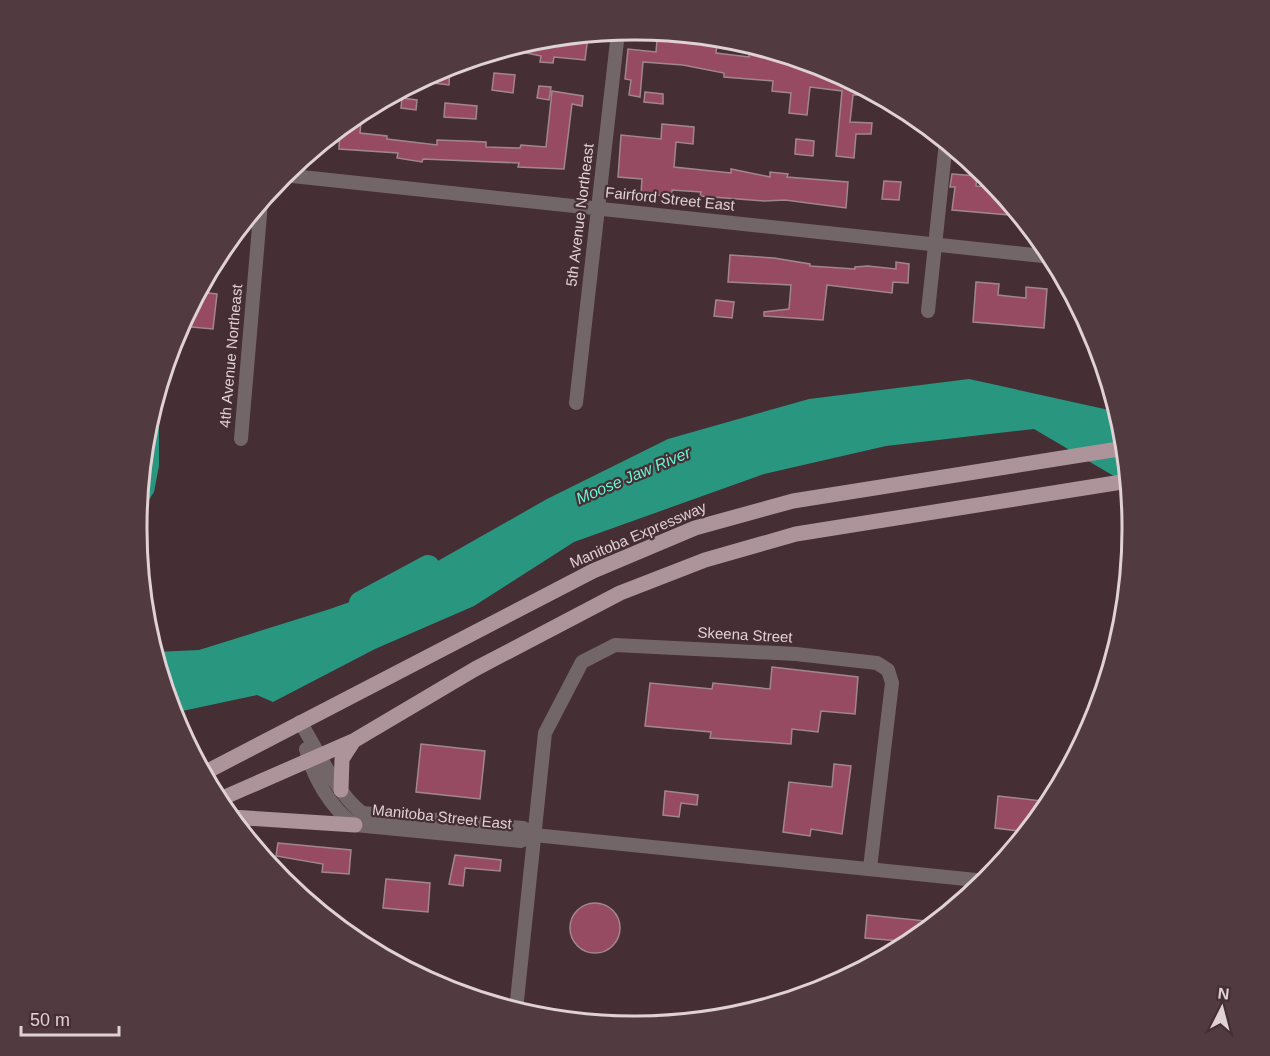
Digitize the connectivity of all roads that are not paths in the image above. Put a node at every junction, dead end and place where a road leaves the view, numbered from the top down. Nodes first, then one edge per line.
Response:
1 (617, 41) edge
2 (945, 152) edge
3 (297, 176) edge
4 (598, 208) junction
5 (260, 217) edge
6 (936, 243) junction
7 (1039, 255) edge
8 (928, 311) dead end
9 (576, 403) dead end
10 (241, 439) dead end
11 (1116, 449) edge
12 (1120, 482) edge
13 (300, 722) junction
14 (355, 740) junction
15 (316, 759) junction
16 (211, 769) edge
17 (341, 790) junction
18 (228, 796) edge
19 (243, 818) edge
20 (355, 825) junction
21 (533, 839) junction
22 (870, 868) junction
23 (973, 880) edge
24 (517, 1001) edge

1 - 4 street, 5th Avenue Northeast
2 - 6 street
3 - 4 street, Fairford Street East
4 - 6 street, Fairford Street East
4 - 9 street, 5th Avenue Northeast
5 - 10 street, 4th Avenue Northeast
6 - 7 street, Fairford Street East
6 - 8 street
11 - 13 main road, Manitoba Expressway
12 - 14 main road
13 - 15 street, Manitoba Street East
13 - 16 main road, Manitoba Expressway
14 - 15 main road
14 - 17 main road
15 - 17 street, Manitoba Street East
15 - 18 main road
15 - 20 street, Manitoba Street East
17 - 21 street, Manitoba Street East
19 - 20 main road
20 - 21 street, Manitoba Street East
21 - 22 street, Manitoba Street East
21 - 22 street, Skeena Street
21 - 24 street
22 - 23 street, Manitoba Street East

